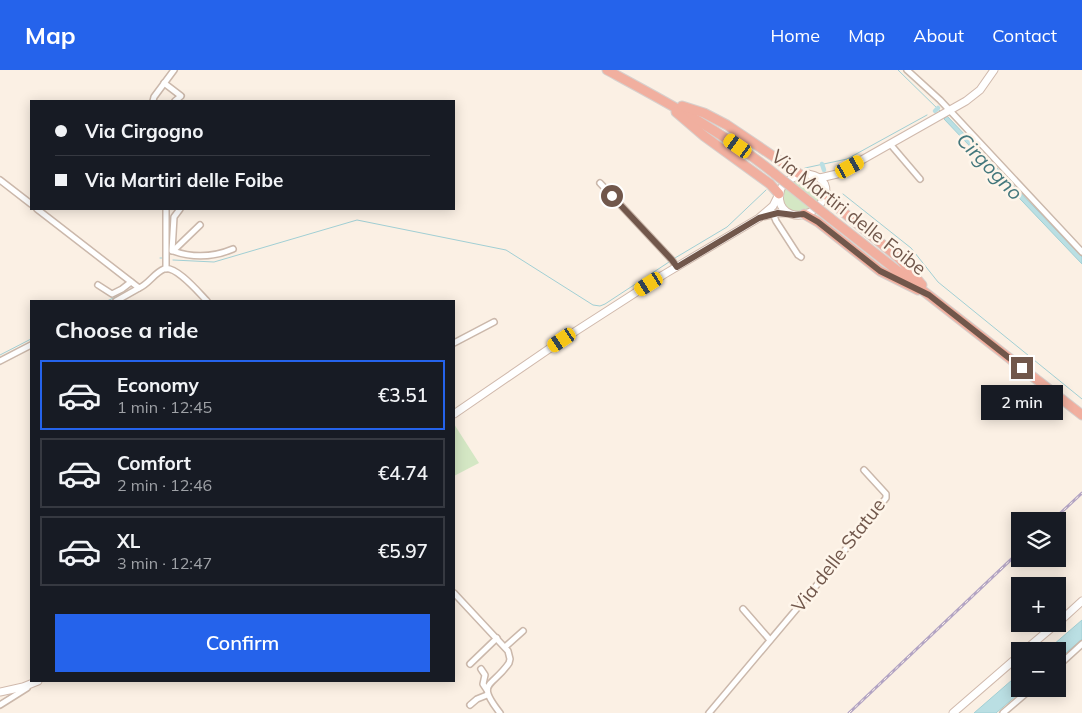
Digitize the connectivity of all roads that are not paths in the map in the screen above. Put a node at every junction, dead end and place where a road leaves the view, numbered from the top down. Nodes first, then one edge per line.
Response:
1 (174, 70) edge
2 (607, 70) edge
3 (907, 70) edge
4 (994, 70) edge
5 (164, 83) junction
6 (153, 100) edge
7 (176, 100) edge
8 (665, 102) junction
9 (950, 111) junction
10 (891, 145) junction
11 (837, 174) junction
12 (801, 175) junction
13 (820, 178) junction
14 (920, 179) dead end
15 (0, 180) edge
16 (600, 183) dead end
17 (826, 192) junction
18 (779, 194) junction
19 (30, 203) edge
20 (773, 209) junction
21 (38, 210) edge
22 (166, 210) edge
23 (179, 210) edge
24 (790, 214) junction
25 (804, 214) junction
26 (200, 225) dead end
27 (233, 249) dead end
28 (173, 251) junction
29 (1082, 252) edge
30 (167, 253) junction
31 (801, 257) dead end
32 (677, 267) junction
33 (166, 269) junction
34 (131, 282) junction
35 (98, 285) dead end
36 (139, 288) junction
37 (929, 295) junction
38 (118, 300) edge
39 (206, 300) edge
40 (494, 322) dead end
41 (455, 342) edge
42 (30, 346) edge
43 (0, 361) edge
44 (455, 413) edge
45 (1082, 415) edge
46 (864, 470) dead end
47 (455, 593) edge
48 (1082, 602) edge
49 (744, 609) dead end
50 (1066, 615) edge
51 (522, 631) dead end
52 (1046, 632) edge
53 (497, 638) junction
54 (770, 640) junction
55 (1035, 642) edge
56 (1082, 644) edge
57 (505, 647) junction
58 (1066, 659) edge
59 (1011, 663) edge
60 (470, 664) dead end
61 (481, 669) dead end
62 (35, 682) edge
63 (0, 692) edge
64 (487, 693) junction
65 (1022, 697) edge
66 (0, 704) edge
67 (470, 706) dead end
68 (500, 713) edge
69 (709, 713) edge
70 (953, 713) edge
71 (1003, 713) edge

1 - 5 street
2 - 8 highway, Via Martiri delle Foibe
3 - 9 street
4 - 9 street
5 - 6 street
5 - 7 street
8 - 12 highway
8 - 18 highway
8 - 37 highway, Via Martiri delle Foibe, bridge
9 - 10 street
9 - 29 street
10 - 11 street
10 - 14 street
11 - 13 street
11 - 17 street
12 - 13 street
12 - 18 street
13 - 17 street
15 - 19 street
16 - 32 street
17 - 25 street
17 - 37 highway
18 - 20 street
18 - 24 street
20 - 24 street
20 - 31 street
20 - 32 street
21 - 34 street
22 - 30 street
23 - 28 street
24 - 25 street
25 - 37 highway
26 - 28 street
27 - 28 street
28 - 30 street
30 - 33 street
32 - 44 street
33 - 36 street
33 - 39 street
34 - 35 street
34 - 36 street
36 - 38 street
37 - 45 highway, Via Martiri delle Foibe
40 - 41 street
42 - 43 street
46 - 54 street, Via delle Statue
47 - 53 street
48 - 50 street
49 - 54 street
51 - 57 street
52 - 55 street
53 - 57 street
53 - 60 street
54 - 69 street, Via delle Statue
56 - 58 street
57 - 64 street
59 - 70 street
61 - 64 street
62 - 63 street
62 - 66 street
64 - 67 street
64 - 68 street
65 - 71 street

